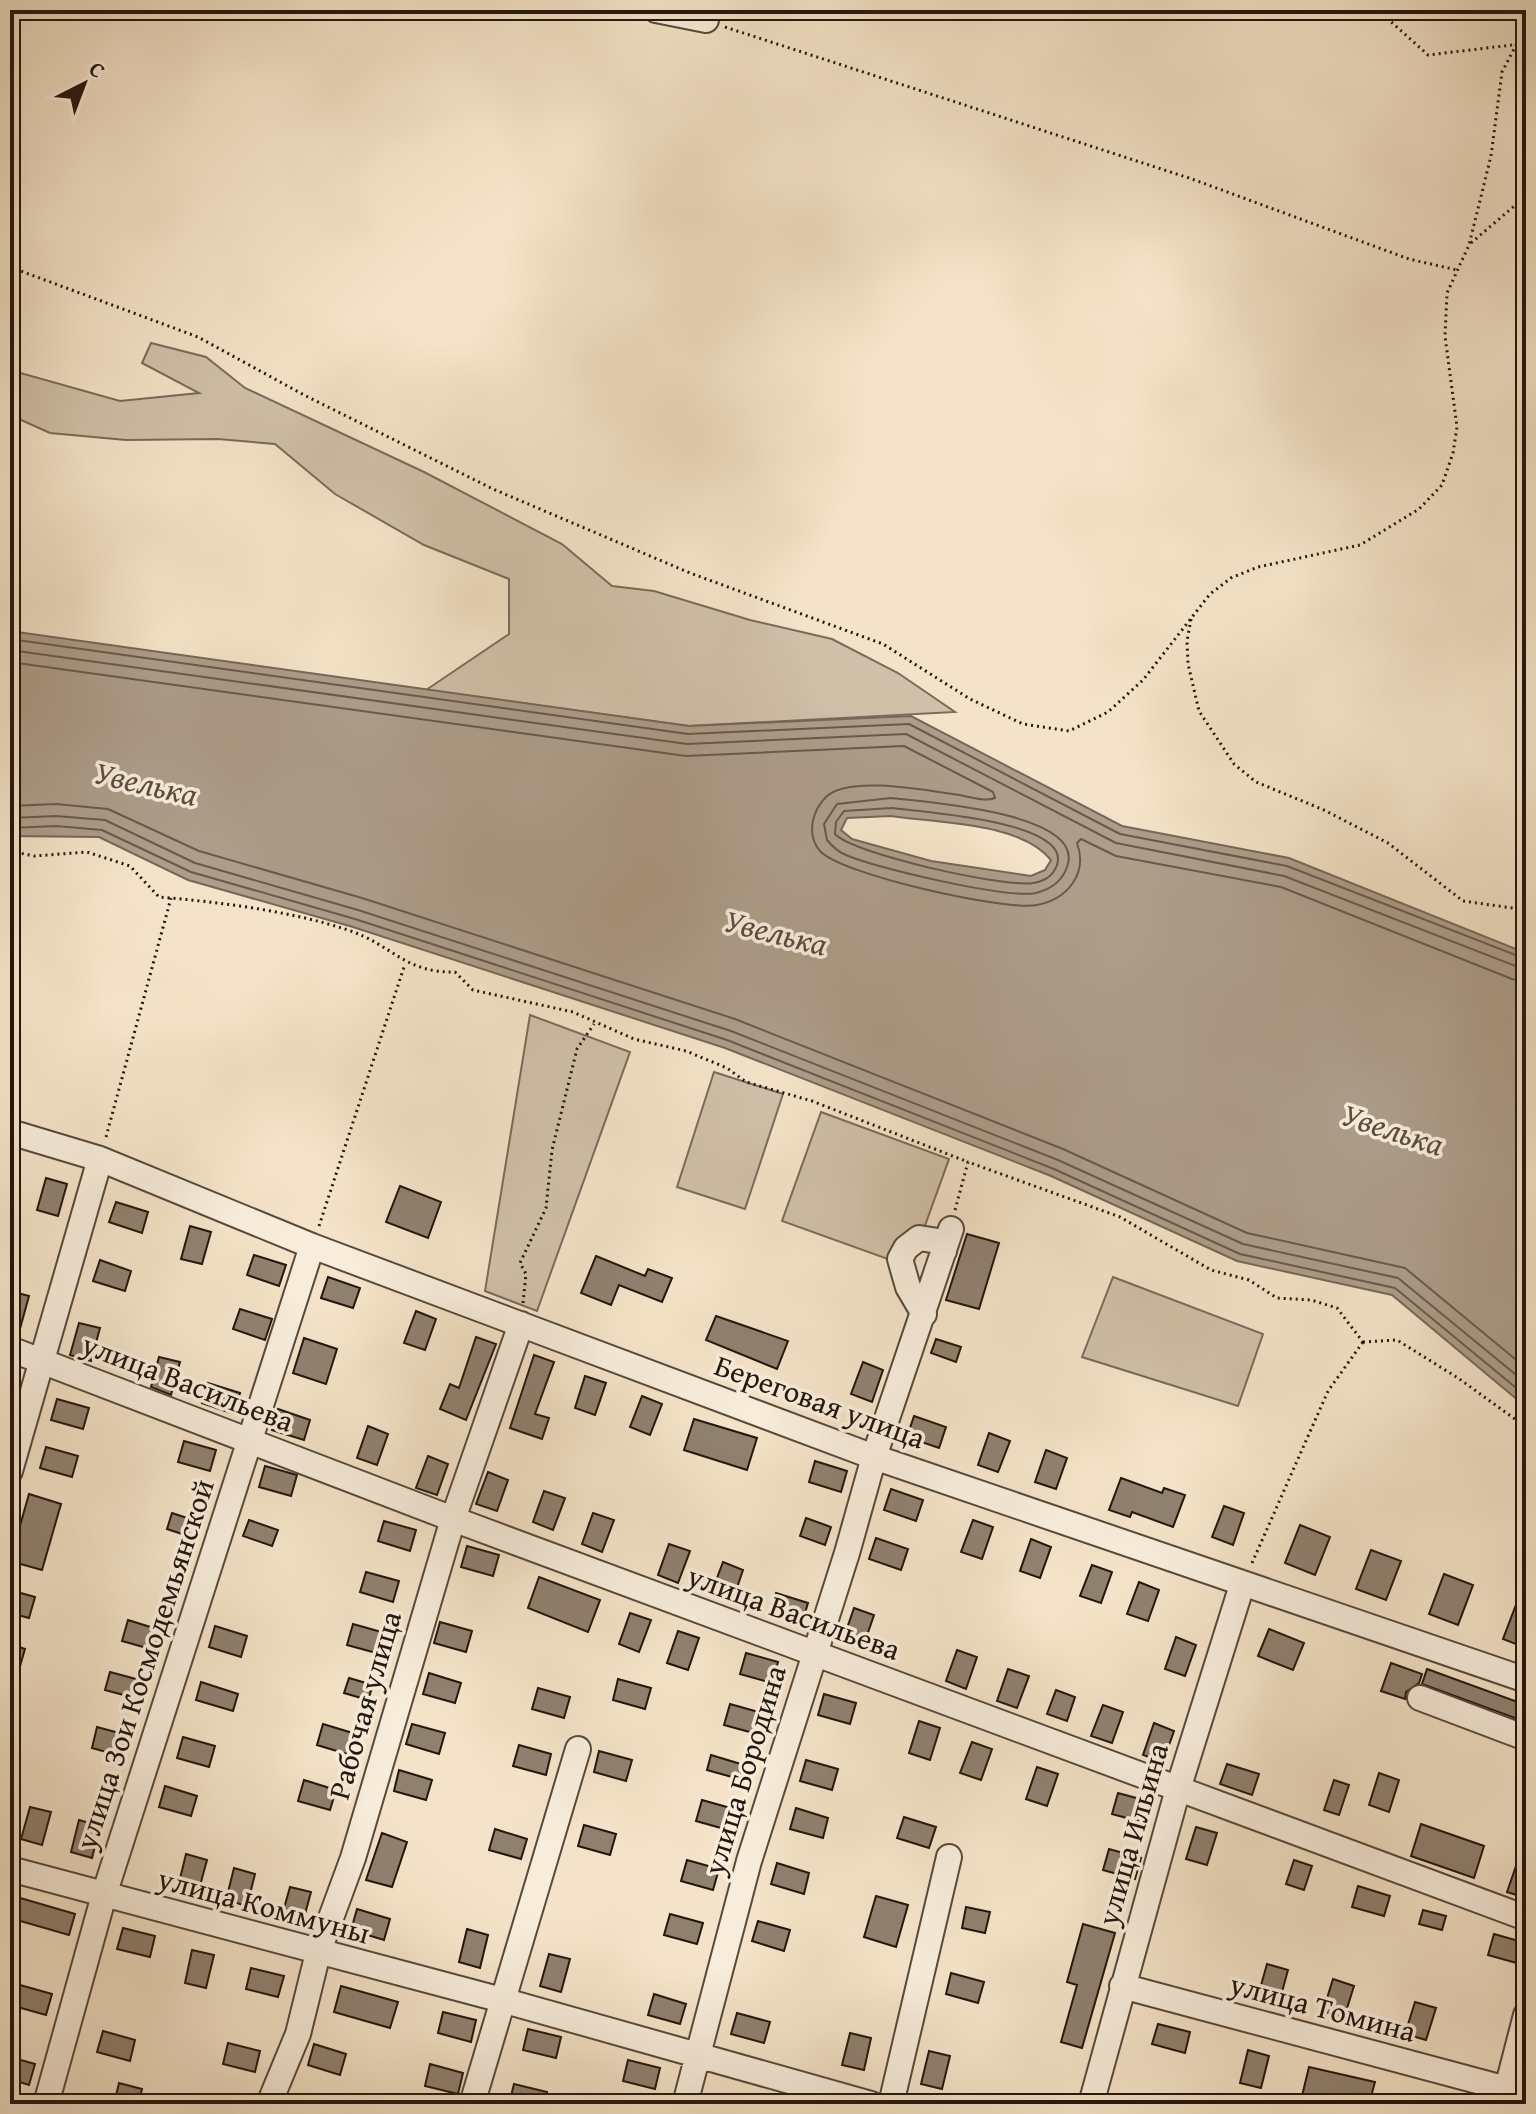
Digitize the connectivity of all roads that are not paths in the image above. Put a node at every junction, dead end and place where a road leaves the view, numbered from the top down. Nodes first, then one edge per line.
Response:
1 (656, 10) edge
2 (706, 20) road end
3 (10, 1132) edge
4 (100, 1159) junction
5 (312, 1246) junction
6 (924, 1314) junction
7 (521, 1324) junction
8 (10, 1349) edge
9 (41, 1360) junction
10 (250, 1439) junction
11 (874, 1457) junction
12 (10, 1471) edge
13 (453, 1519) junction
14 (1242, 1585) junction
15 (812, 1653) junction
16 (1526, 1680) edge
17 (1420, 1698) dead end
18 (1526, 1738) edge
19 (578, 1749) dead end
20 (1178, 1789) junction
21 (949, 1857) dead end
22 (10, 1869) edge
23 (104, 1895) junction
24 (1526, 1918) edge
25 (318, 1953) junction
26 (1122, 1986) junction
27 (502, 2000) junction
28 (1526, 2015) edge
29 (697, 2058) junction
30 (1505, 2097) edge
31 (46, 2104) edge
32 (269, 2104) edge
33 (472, 2104) edge
34 (685, 2104) edge
35 (871, 2104) edge
36 (891, 2104) edge
37 (1091, 2104) edge

1 - 2 street
3 - 4 street, Береговая улица
4 - 5 street, Береговая улица
4 - 9 street
5 - 7 street, Береговая улица
5 - 10 street, улица Зои Космодемьянской
6 - 6 street, улица Бородина
6 - 11 street, улица Бородина
7 - 11 street, Береговая улица
7 - 13 street, Рабочая улица
8 - 9 street, улица Васильева
9 - 10 street, улица Васильева
9 - 12 street
10 - 13 street, улица Васильева
10 - 23 street, улица Зои Космодемьянской
11 - 14 street, Береговая улица
11 - 15 street, улица Бородина
13 - 15 street, улица Васильева
13 - 25 street, Рабочая улица
14 - 16 street, Береговая улица
14 - 20 street, улица Ильина
15 - 20 street, улица Васильева
15 - 29 street, улица Бородина
17 - 18 street
19 - 27 street
20 - 24 street, улица Васильева
20 - 26 street, улица Ильина
21 - 36 street
22 - 23 street, улица Коммуны
23 - 25 street, улица Коммуны
23 - 31 street, улица Зои Космодемьянской
25 - 27 street, улица Коммуны
25 - 32 street, Рабочая улица
26 - 30 street, улица Томина
26 - 37 street, улица Ильина
27 - 29 street, улица Коммуны
27 - 33 street
28 - 30 street
29 - 34 street, улица Бородина
29 - 35 street, улица Коммуны

